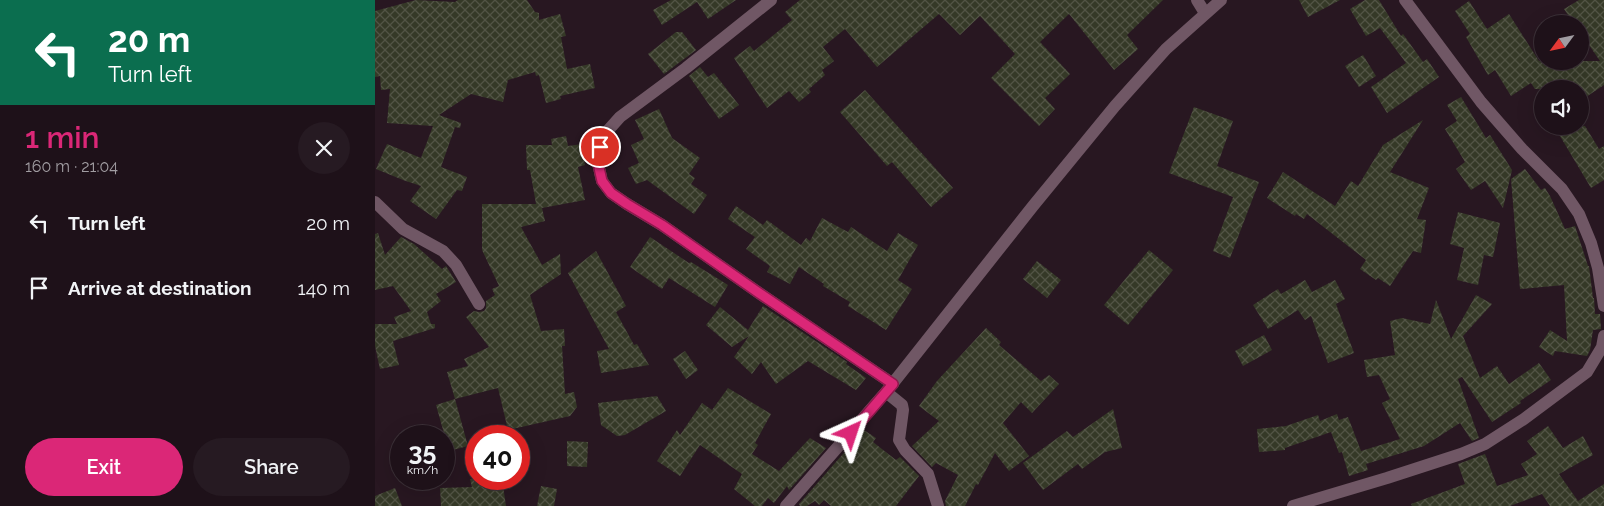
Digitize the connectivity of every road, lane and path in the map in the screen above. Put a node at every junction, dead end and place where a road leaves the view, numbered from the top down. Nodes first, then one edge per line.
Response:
1 (771, 0) edge
2 (1197, 0) edge
3 (1221, 0) edge
4 (1405, 0) edge
5 (1205, 13) junction
6 (375, 202) edge
7 (479, 304) dead end
8 (1604, 306) edge
9 (1604, 336) edge
10 (889, 388) junction
11 (786, 506) edge
12 (938, 506) edge
13 (1293, 506) edge

1 - 10 street
2 - 5 street
3 - 5 street
4 - 8 street
5 - 10 street
6 - 7 street
9 - 13 street
10 - 11 street
10 - 12 street

